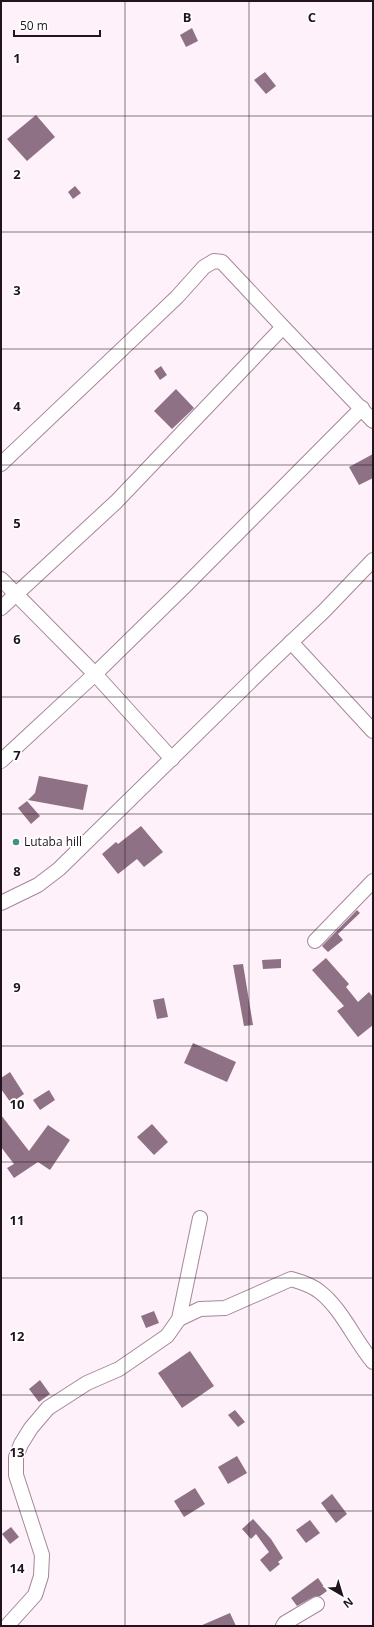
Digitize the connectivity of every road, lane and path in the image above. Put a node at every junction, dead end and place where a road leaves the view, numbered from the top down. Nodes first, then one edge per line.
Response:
1 (283, 327) junction
2 (362, 408) junction
3 (373, 421) edge
4 (1, 464) edge
5 (373, 560) edge
6 (1, 579) edge
7 (15, 595) junction
8 (1, 608) edge
9 (291, 642) junction
10 (95, 674) junction
11 (373, 731) edge
12 (172, 759) junction
13 (1, 761) edge
14 (373, 881) edge
15 (1, 903) edge
16 (315, 941) dead end
17 (200, 1218) dead end
18 (179, 1319) junction
19 (373, 1362) edge
20 (317, 1604) dead end
21 (7, 1626) edge
22 (283, 1626) edge

1 - 2 street
1 - 4 street
1 - 7 street
2 - 3 street
2 - 10 street
5 - 9 street
6 - 7 street
7 - 8 street
7 - 10 street
9 - 11 street
9 - 12 street
10 - 12 street
10 - 13 street
12 - 15 street
14 - 16 street
17 - 18 street
18 - 19 street
18 - 21 street
20 - 22 street

